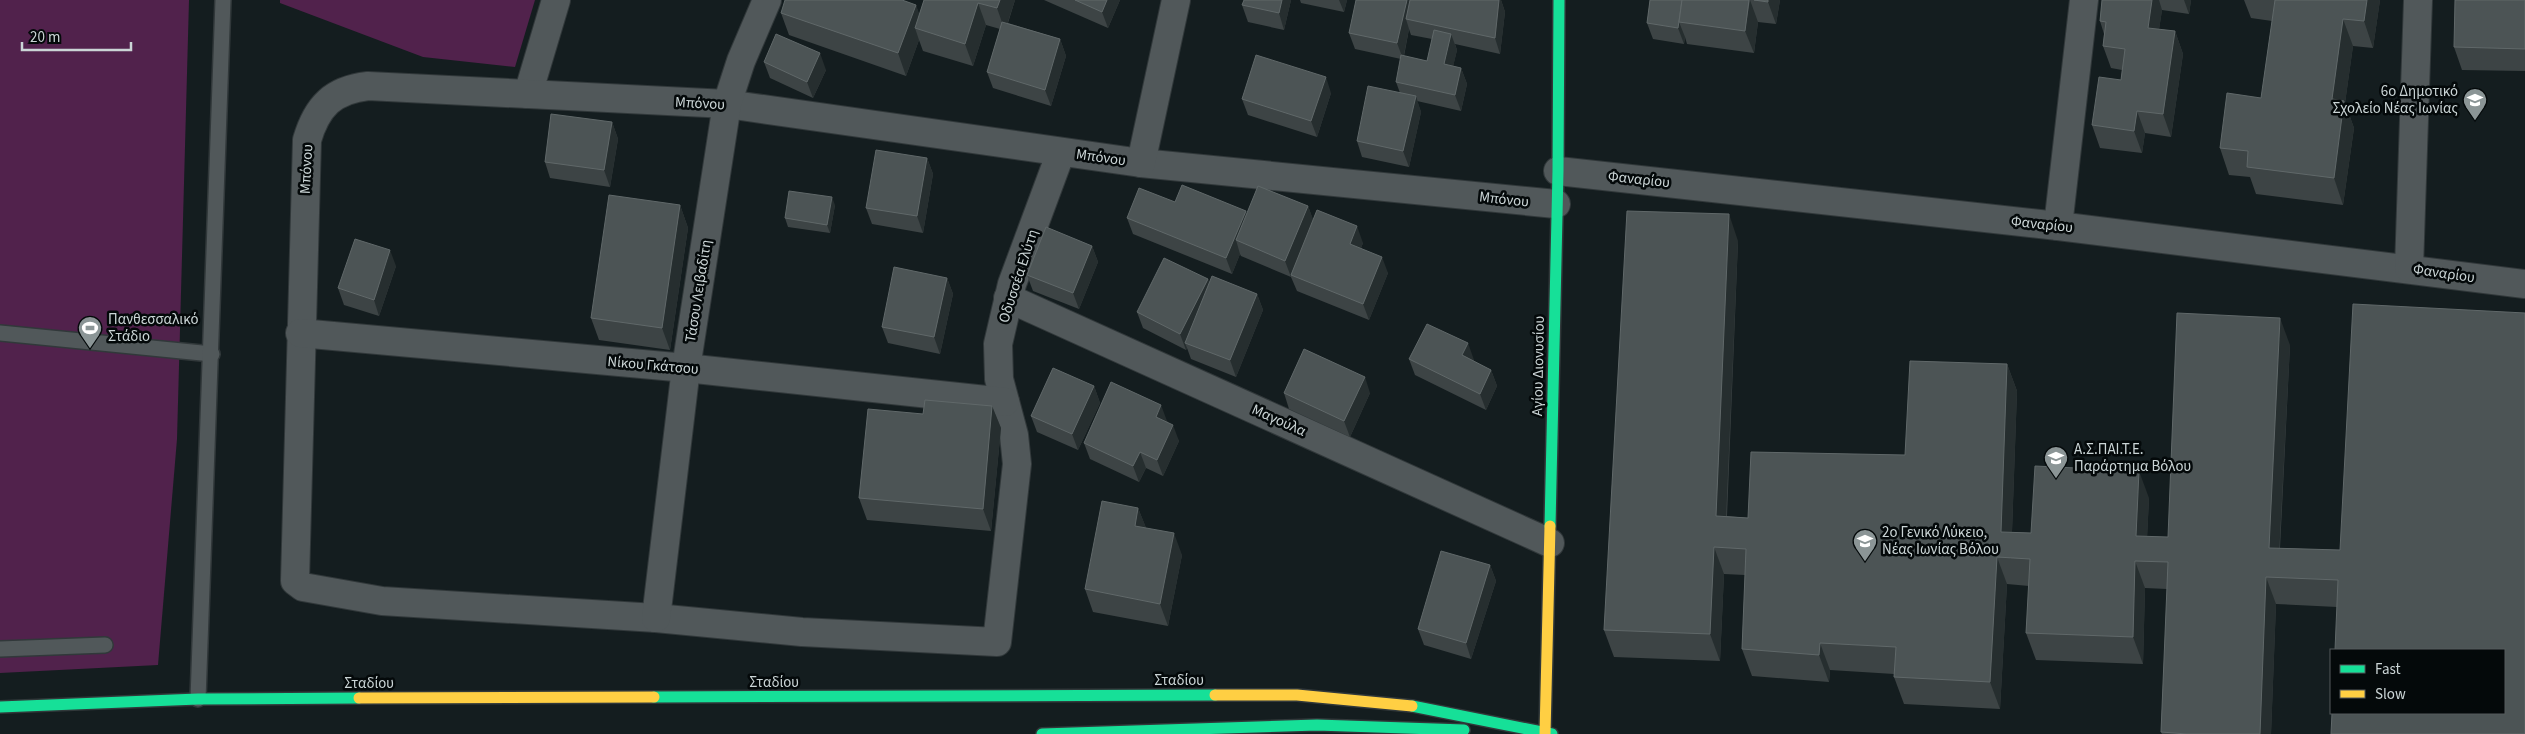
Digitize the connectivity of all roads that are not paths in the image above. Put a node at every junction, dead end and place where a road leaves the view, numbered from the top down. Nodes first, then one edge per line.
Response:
1 (223, 0) edge
2 (556, 0) edge
3 (767, 0) edge
4 (1176, 0) edge
5 (1559, 0) edge
6 (2084, 0) edge
7 (2418, 0) edge
8 (528, 94) junction
9 (727, 104) junction
10 (1062, 152) junction
11 (1141, 163) junction
12 (1558, 170) junction
13 (1556, 204) junction
14 (2058, 226) junction
15 (2409, 268) junction
16 (2525, 284) edge
17 (1008, 298) junction
18 (0, 333) edge
19 (300, 333) junction
20 (212, 354) junction
21 (686, 368) junction
22 (1005, 402) junction
23 (1550, 543) junction
24 (656, 618) junction
25 (104, 645) dead end
26 (0, 649) edge
27 (198, 699) junction
28 (0, 707) edge
29 (1042, 734) edge
30 (1547, 734) edge

1 - 20 lane
2 - 8 street
3 - 9 street, Τάσου Λειβαδίτη
4 - 11 street
5 - 12 main road, Αγίου Διονυσίου
6 - 14 street
7 - 15 street
8 - 9 street, Μπόνου
8 - 19 street, Μπόνου
9 - 10 street, Μπόνου
9 - 21 street, Τάσου Λειβαδίτη
10 - 11 street, Μπόνου
10 - 17 street, Οδυσσέα Ελύτη
11 - 13 street, Μπόνου
12 - 13 main road, Αγίου Διονυσίου
12 - 14 street, Φαναρίου
13 - 23 main road, Αγίου Διονυσίου
14 - 15 street, Φαναρίου
15 - 16 street, Φαναρίου
17 - 22 street, Οδυσσέα Ελύτη
17 - 23 street, Μαγούλα
18 - 20 lane
19 - 21 street, Νίκου Γκάτσου
19 - 24 street, Μπόνου
20 - 27 lane
21 - 22 street, Νίκου Γκάτσου
21 - 24 street, Τάσου Λειβαδίτη
22 - 24 street, Οδυσσέα Ελύτη
23 - 30 main road, Αγίου Διονυσίου
25 - 26 lane
27 - 28 main road, Σταδίου
27 - 30 main road, Σταδίου
29 - 30 main road

